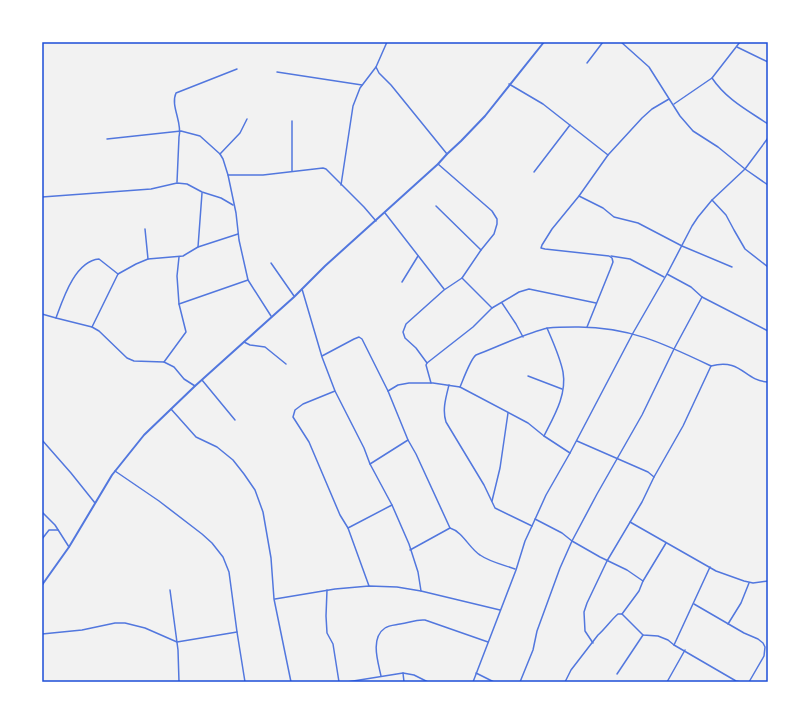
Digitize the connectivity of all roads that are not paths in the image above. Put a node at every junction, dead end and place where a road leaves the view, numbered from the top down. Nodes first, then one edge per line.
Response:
1 (387, 42) edge
2 (544, 42) edge
3 (603, 42) edge
4 (621, 42) edge
5 (740, 42) edge
6 (737, 47) junction
7 (768, 62) edge
8 (587, 64) dead end
9 (376, 67) junction
10 (237, 69) dead end
11 (277, 72) dead end
12 (712, 78) junction
13 (509, 84) junction
14 (362, 85) junction
15 (668, 99) junction
16 (673, 105) junction
17 (247, 119) dead end
18 (292, 121) dead end
19 (768, 124) edge
20 (570, 125) junction
21 (181, 131) junction
22 (768, 138) edge
23 (107, 139) dead end
24 (220, 154) junction
25 (447, 154) junction
26 (608, 155) junction
27 (438, 164) junction
28 (745, 169) junction
29 (292, 171) junction
30 (534, 172) dead end
31 (228, 175) junction
32 (177, 183) junction
33 (341, 184) junction
34 (768, 185) edge
35 (202, 192) junction
36 (579, 196) junction
37 (42, 197) edge
38 (712, 200) junction
39 (233, 205) junction
40 (436, 206) dead end
41 (385, 213) junction
42 (376, 221) junction
43 (145, 228) dead end
44 (238, 234) junction
45 (682, 246) junction
46 (198, 247) junction
47 (481, 250) junction
48 (179, 256) junction
49 (418, 256) junction
50 (609, 256) junction
51 (148, 259) junction
52 (271, 263) dead end
53 (732, 267) dead end
54 (768, 267) edge
55 (118, 274) junction
56 (667, 274) junction
57 (664, 277) junction
58 (462, 278) junction
59 (248, 280) junction
60 (402, 282) dead end
61 (302, 289) junction
62 (444, 290) junction
63 (294, 297) junction
64 (702, 297) junction
65 (502, 303) junction
66 (596, 303) junction
67 (179, 304) junction
68 (492, 308) junction
69 (42, 314) edge
70 (271, 316) junction
71 (56, 318) junction
72 (92, 327) junction
73 (587, 327) junction
74 (547, 328) junction
75 (768, 331) edge
76 (633, 333) junction
77 (523, 337) junction
78 (244, 342) junction
79 (674, 349) junction
80 (322, 357) junction
81 (164, 362) junction
82 (427, 363) junction
83 (286, 364) dead end
84 (712, 366) junction
85 (528, 376) dead end
86 (202, 380) junction
87 (768, 382) edge
88 (431, 383) junction
89 (449, 385) junction
90 (195, 386) junction
91 (460, 387) junction
92 (562, 389) junction
93 (336, 391) junction
94 (388, 391) junction
95 (171, 409) junction
96 (508, 412) junction
97 (235, 420) dead end
98 (544, 436) junction
99 (42, 440) edge
100 (408, 440) junction
101 (577, 441) junction
102 (570, 453) junction
103 (617, 459) junction
104 (370, 464) junction
105 (115, 471) junction
106 (654, 477) junction
107 (492, 502) junction
108 (96, 504) junction
109 (392, 505) junction
110 (42, 512) edge
111 (535, 519) junction
112 (630, 522) junction
113 (532, 526) junction
114 (348, 528) junction
115 (450, 528) junction
116 (58, 530) junction
117 (42, 539) edge
118 (572, 541) junction
119 (666, 543) junction
120 (69, 547) junction
121 (410, 550) junction
122 (607, 561) junction
123 (710, 567) junction
124 (516, 570) junction
125 (643, 581) junction
126 (768, 581) edge
127 (749, 582) junction
128 (42, 585) edge
129 (369, 586) junction
130 (170, 590) dead end
131 (327, 590) junction
132 (421, 591) junction
133 (274, 599) junction
134 (694, 604) junction
135 (500, 610) junction
136 (622, 614) junction
137 (728, 624) junction
138 (237, 632) junction
139 (42, 634) edge
140 (643, 635) junction
141 (178, 642) junction
142 (488, 642) junction
143 (593, 643) junction
144 (674, 645) junction
145 (685, 650) junction
146 (403, 673) junction
147 (476, 673) junction
148 (617, 674) dead end
149 (381, 676) junction
150 (736, 681) edge
151 (180, 682) edge
152 (246, 682) edge
153 (291, 682) edge
154 (339, 682) edge
155 (347, 682) edge
156 (404, 682) edge
157 (428, 682) edge
158 (473, 682) edge
159 (494, 682) edge
160 (520, 682) edge
161 (565, 682) edge
162 (667, 682) edge
163 (741, 682) edge
164 (749, 682) edge

1 - 9 street
2 - 13 street
3 - 8 street
4 - 15 street
5 - 6 street
6 - 7 street
6 - 12 street
9 - 14 street
9 - 25 street
10 - 21 street
11 - 14 street
12 - 16 street
12 - 19 street
13 - 20 street
13 - 25 street
14 - 33 street
15 - 16 street
15 - 26 street
16 - 28 street
17 - 24 street
18 - 29 street
20 - 26 street
20 - 30 street
21 - 23 street
21 - 24 street
21 - 32 street
22 - 28 street
24 - 31 street
25 - 27 street
26 - 36 street
27 - 41 street
27 - 47 street
28 - 34 street
28 - 38 street
29 - 31 street
29 - 33 street
31 - 39 street
32 - 35 street
32 - 37 street
33 - 42 street
35 - 39 street
35 - 46 street
36 - 45 street
36 - 50 street
38 - 45 street
38 - 54 street
39 - 44 street
40 - 47 street
41 - 42 street
41 - 49 street
42 - 61 street
43 - 51 street
44 - 46 street
44 - 59 street
45 - 53 street
45 - 56 street
46 - 48 street
47 - 58 street
48 - 51 street
48 - 67 street
49 - 60 street
49 - 62 street
50 - 57 street
50 - 66 street
51 - 55 street
52 - 63 street
55 - 71 street
55 - 72 street
56 - 57 street
56 - 64 street
57 - 76 street
58 - 62 street
58 - 68 street
59 - 67 street
59 - 70 street
61 - 63 street
61 - 80 street
62 - 82 street
63 - 70 street
64 - 75 street
64 - 79 street
65 - 66 street
65 - 68 street
65 - 77 street
66 - 73 street
67 - 81 street
68 - 82 street
69 - 71 street
70 - 78 street
71 - 72 street
72 - 81 street
73 - 74 street
73 - 76 street
74 - 77 street
74 - 92 street
76 - 79 street
76 - 101 street
77 - 91 street
78 - 83 street
78 - 86 street
79 - 84 street
79 - 103 street
80 - 93 street
80 - 94 street
81 - 90 street
82 - 88 street
84 - 87 street
84 - 106 street
85 - 92 street
86 - 90 street
86 - 97 street
88 - 89 street
88 - 94 street
89 - 91 street
89 - 107 street
90 - 95 street
91 - 96 street
92 - 98 street
93 - 104 street
93 - 114 street
94 - 100 street
95 - 105 street
95 - 133 street
96 - 98 street
96 - 107 street
98 - 102 street
99 - 108 street
100 - 104 street
100 - 115 street
101 - 102 street
101 - 103 street
102 - 111 street
103 - 106 street
103 - 118 street
104 - 109 street
105 - 108 street
105 - 138 street
106 - 112 street
107 - 113 street
108 - 120 street
109 - 114 street
109 - 121 street
110 - 116 street
111 - 113 street
111 - 118 street
112 - 119 street
112 - 122 street
113 - 124 street
114 - 129 street
115 - 121 street
115 - 124 street
116 - 117 street
116 - 120 street
118 - 122 street
118 - 160 street
119 - 123 street
119 - 125 street
120 - 128 street
121 - 132 street
122 - 125 street
122 - 143 street
123 - 127 street
123 - 134 street
124 - 135 street
125 - 136 street
126 - 127 street
127 - 137 street
129 - 131 street
129 - 132 street
130 - 141 street
131 - 133 street
131 - 154 street
132 - 135 street
133 - 153 street
134 - 137 street
134 - 144 street
135 - 142 street
136 - 140 street
136 - 143 street
137 - 164 street
138 - 141 street
138 - 152 street
139 - 141 street
140 - 144 street
140 - 148 street
141 - 151 street
142 - 147 street
142 - 149 street
143 - 161 street
144 - 145 street
145 - 150 street
145 - 162 street
146 - 149 street
146 - 156 street
146 - 157 street
147 - 158 street
147 - 159 street
149 - 155 street
150 - 163 street

